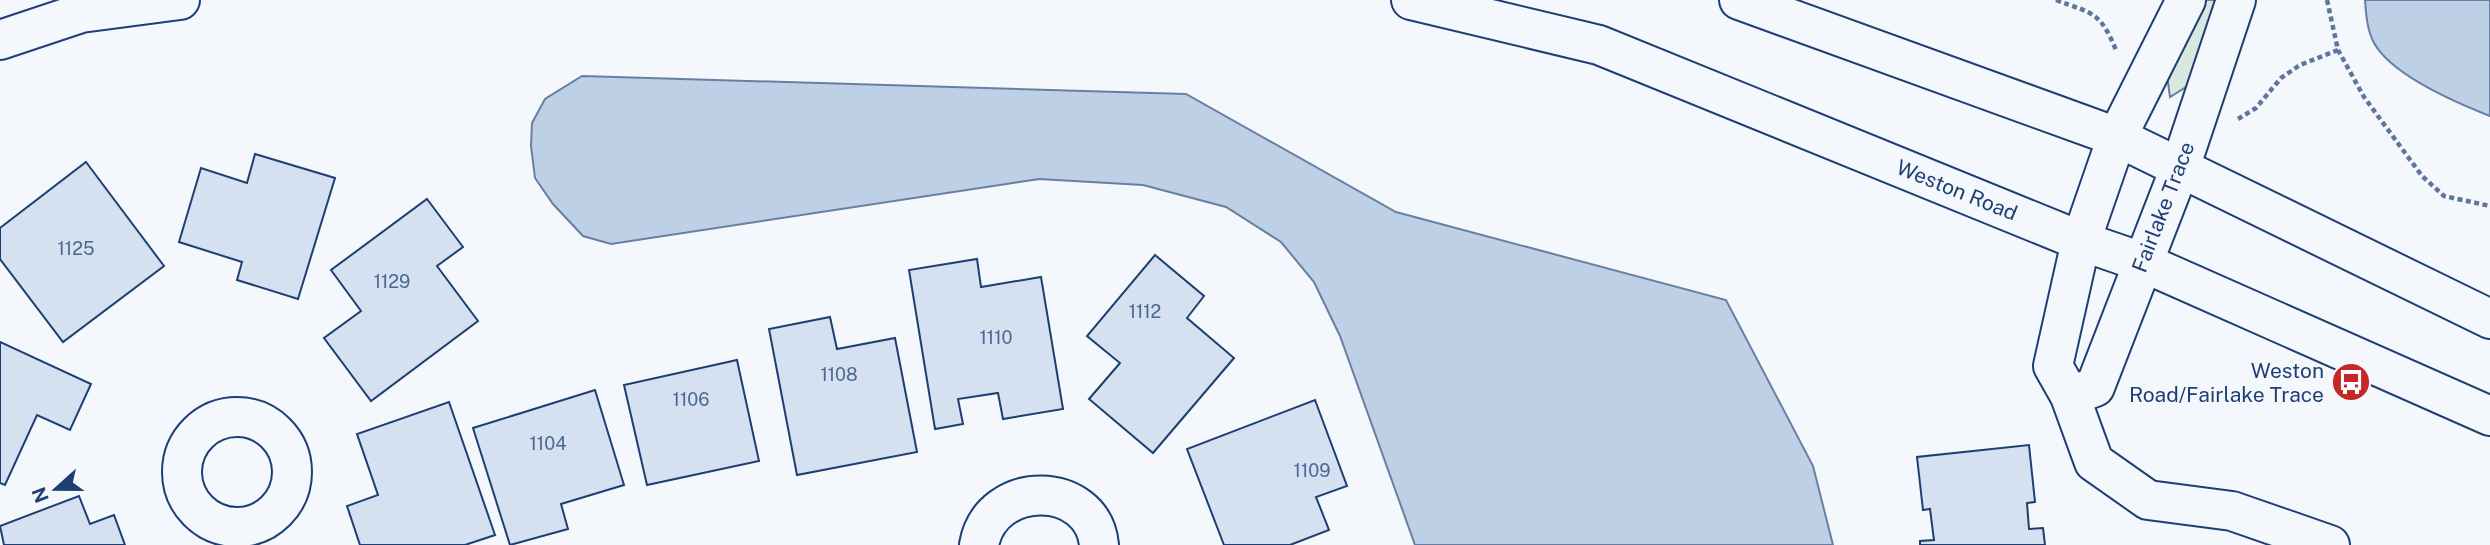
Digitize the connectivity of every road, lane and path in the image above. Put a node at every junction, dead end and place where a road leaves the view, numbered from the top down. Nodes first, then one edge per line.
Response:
1 (180, 0) edge
2 (1411, 0) edge
3 (1739, 0) edge
4 (2056, 0) edge
5 (2186, 0) edge
6 (2236, 0) edge
7 (2327, 0) edge
8 (0, 40) edge
9 (2338, 50) junction
10 (2118, 55) dead end
11 (2235, 121) dead end
12 (2117, 137) junction
13 (2180, 167) junction
14 (2490, 206) edge
15 (2081, 241) junction
16 (2142, 262) junction
17 (2490, 319) edge
18 (2070, 396) junction
19 (2490, 416) edge
20 (979, 545) edge
21 (1099, 545) edge
22 (2330, 545) edge

1 - 8 main road
2 - 15 main road, Weston Road
3 - 12 main road
4 - 10 path
5 - 12 main road
6 - 13 main road, Fairlake Trace
7 - 9 path
9 - 11 path
9 - 14 path
12 - 13 main road
12 - 15 main road
13 - 16 main road, Fairlake Trace
13 - 17 main road
15 - 16 main road, Weston Road
15 - 18 main road
16 - 18 main road, Fairlake Trace
16 - 19 main road, Weston Road
18 - 22 main road
20 - 21 main road

